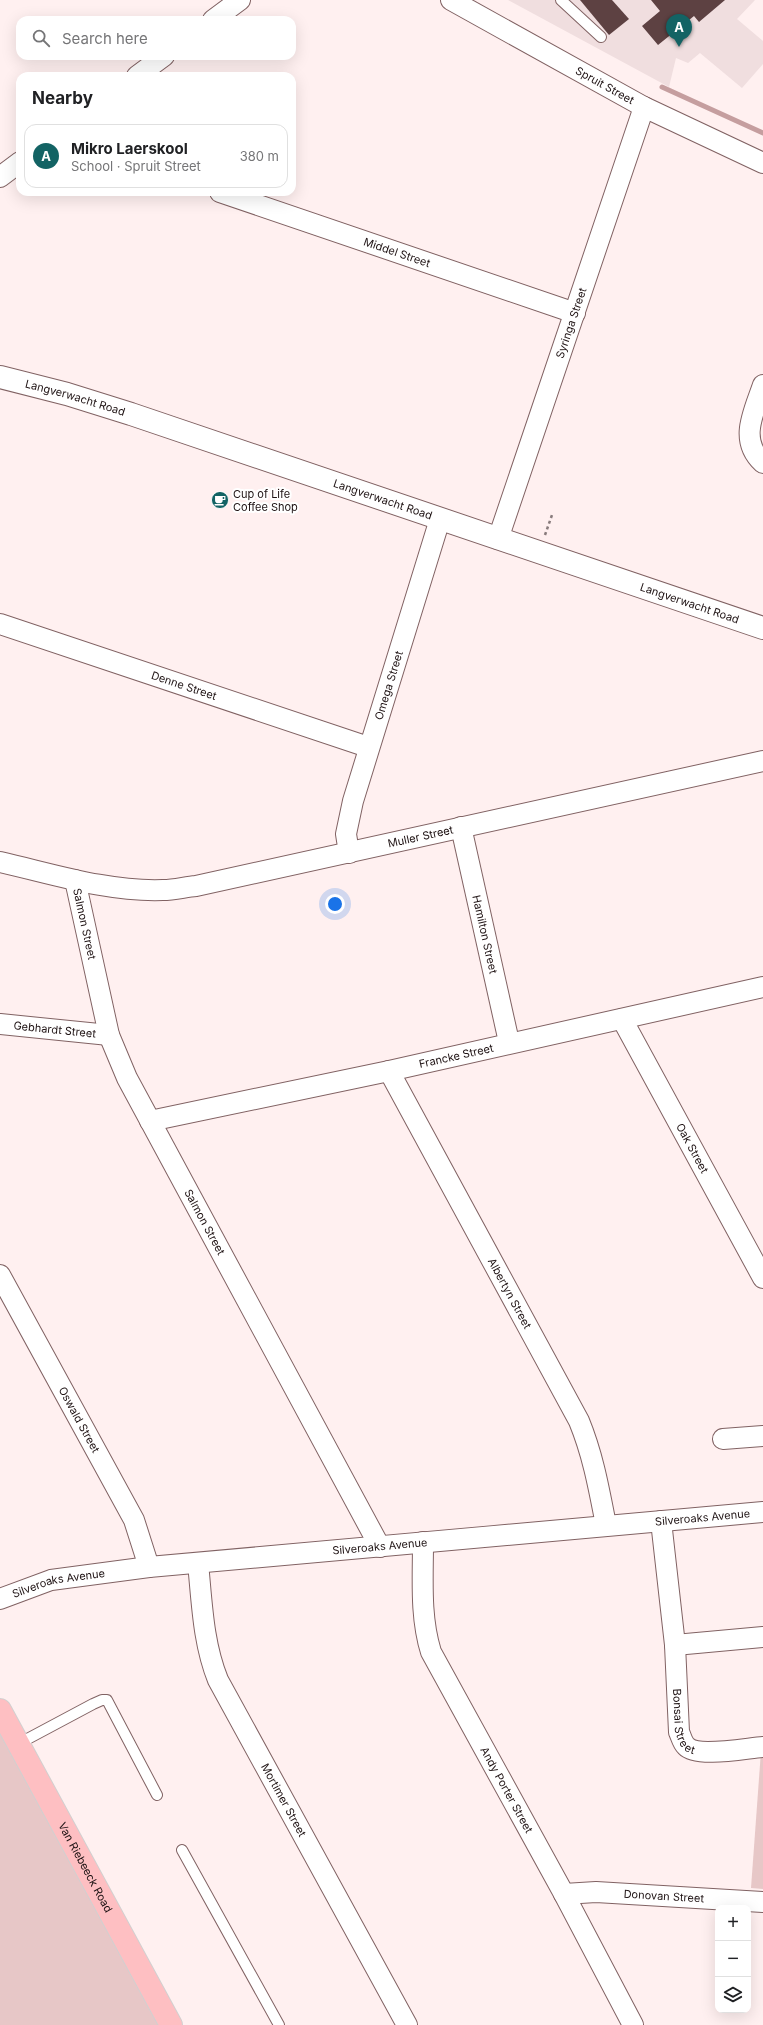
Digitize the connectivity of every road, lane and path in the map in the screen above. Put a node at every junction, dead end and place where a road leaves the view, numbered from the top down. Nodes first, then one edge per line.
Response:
1 (240, 0) edge
2 (561, 0) edge
3 (456, 1) edge
4 (218, 16) edge
5 (601, 37) dead end
6 (158, 60) edge
7 (142, 72) edge
8 (644, 107) junction
9 (763, 163) edge
10 (16, 165) edge
11 (0, 177) edge
12 (232, 196) edge
13 (575, 313) junction
14 (0, 377) edge
15 (763, 385) edge
16 (763, 464) edge
17 (552, 515) dead end
18 (440, 518) junction
19 (498, 539) junction
20 (542, 542) dead end
21 (0, 624) edge
22 (763, 628) edge
23 (368, 747) junction
24 (763, 762) edge
25 (462, 826) junction
26 (349, 853) junction
27 (0, 862) edge
28 (76, 880) junction
29 (763, 987) edge
30 (622, 1018) junction
31 (0, 1024) edge
32 (110, 1035) junction
33 (509, 1042) junction
34 (389, 1071) junction
35 (150, 1121) junction
36 (0, 1275) edge
37 (763, 1278) edge
38 (763, 1436) edge
39 (723, 1439) dead end
40 (763, 1512) edge
41 (661, 1521) junction
42 (606, 1525) junction
43 (423, 1542) junction
44 (380, 1547) junction
45 (198, 1563) junction
46 (149, 1567) junction
47 (0, 1599) edge
48 (763, 1637) edge
49 (674, 1645) junction
50 (0, 1710) edge
51 (18, 1744) junction
52 (763, 1747) edge
53 (156, 1794) dead end
54 (182, 1850) dead end
55 (564, 1894) junction
56 (763, 1902) edge
57 (171, 2025) edge
58 (279, 2025) edge
59 (407, 2025) edge
60 (633, 2025) edge

1 - 4 street
2 - 5 lane
3 - 8 street, Spruit Street
6 - 7 street
8 - 9 street, Spruit Street
8 - 13 street, Syringa Street
10 - 11 street
12 - 13 street, Middel Street
13 - 19 street, Syringa Street
14 - 18 street, Langverwacht Road
15 - 16 street
17 - 20 path
18 - 19 street, Langverwacht Road
18 - 23 street, Omega Street
19 - 22 street, Langverwacht Road
21 - 23 street, Denne Street
23 - 26 street, Omega Street
24 - 25 street, Muller Street
25 - 26 street, Muller Street
25 - 33 street, Hamilton Street
26 - 28 street, Muller Street
27 - 28 street, Muller Street
28 - 32 street, Salmon Street
29 - 30 street, Francke Street
30 - 33 street, Francke Street
30 - 37 street, Oak Street
31 - 32 street, Gebhardt Street
32 - 35 street, Salmon Street
33 - 34 street, Francke Street
34 - 35 street, Francke Street
34 - 42 street, Albertyn Street
35 - 44 street, Salmon Street
36 - 46 street, Oswald Street
38 - 39 street
40 - 41 street, Silveroaks Avenue
41 - 42 street, Silveroaks Avenue
41 - 49 street, Bonsai Street
42 - 43 street, Silveroaks Avenue
43 - 44 street, Silveroaks Avenue
43 - 55 street, Andy Porter Street
44 - 45 street, Silveroaks Avenue
45 - 46 street, Silveroaks Avenue
45 - 59 street, Mortimer Street
46 - 47 street, Silveroaks Avenue
48 - 49 street
49 - 52 street, Bonsai Street
50 - 51 main road, Van Riebeeck Road
51 - 53 lane
51 - 57 main road, Van Riebeeck Road
54 - 58 lane
55 - 56 street, Donovan Street
55 - 60 street, Andy Porter Street

